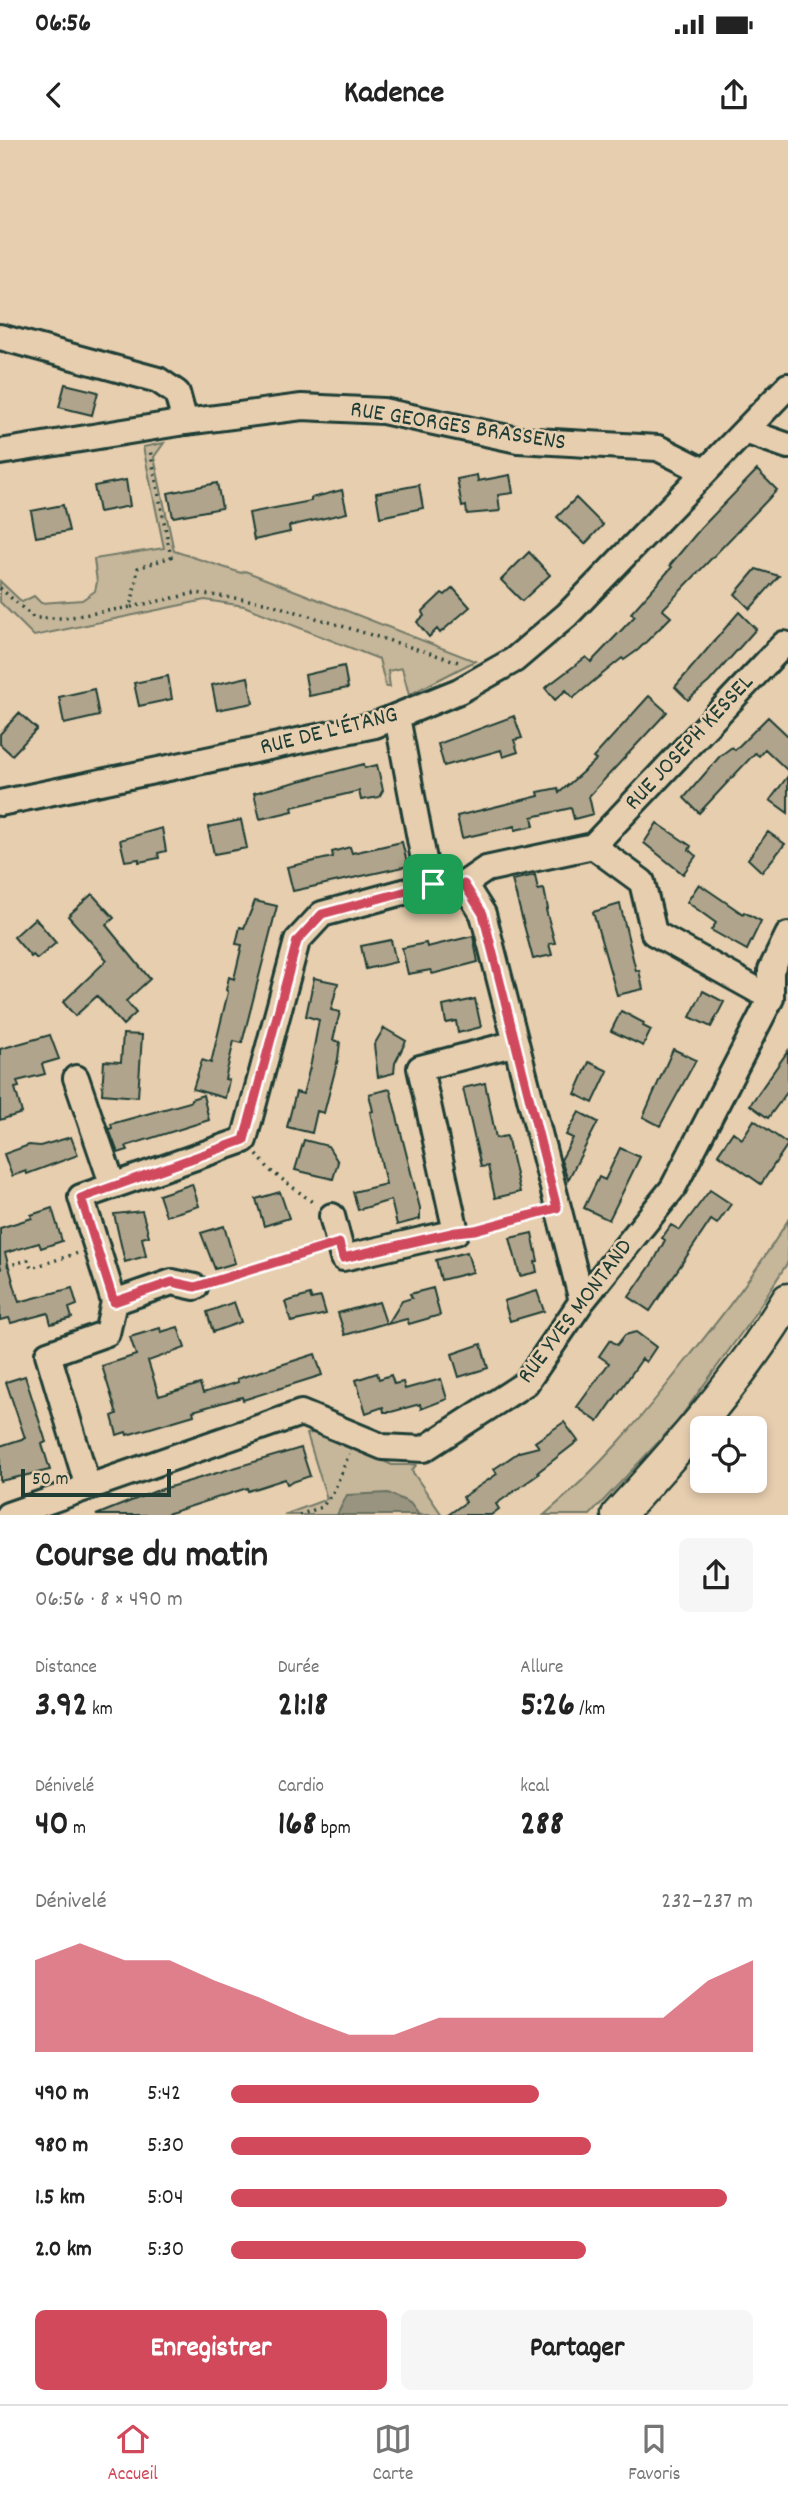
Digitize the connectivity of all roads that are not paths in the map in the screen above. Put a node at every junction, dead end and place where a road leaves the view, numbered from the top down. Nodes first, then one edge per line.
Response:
1 (0, 337) edge
2 (788, 386) edge
3 (185, 422) junction
4 (745, 431) junction
5 (788, 446) edge
6 (0, 452) edge
7 (704, 471) junction
8 (788, 645) edge
9 (397, 717) junction
10 (0, 803) edge
11 (593, 846) junction
12 (433, 884) junction
13 (464, 884) junction
14 (788, 935) edge
15 (771, 998) junction
16 (516, 1043) junction
17 (76, 1078) dead end
18 (113, 1186) junction
19 (332, 1216) road end
20 (195, 1287) road end
21 (788, 1300) edge
22 (582, 1301) junction
23 (114, 1302) junction
24 (88, 1487) junction
25 (8, 1515) edge
26 (618, 1515) edge

1 - 3 street
2 - 4 street, RUE DE L'ÉTANG
3 - 6 street, RUE GEORGES BRASSENS
3 - 7 street, RUE GEORGES BRASSENS
4 - 5 street
4 - 7 street, RUE DE L'ÉTANG
7 - 9 street, RUE DE L'ÉTANG
8 - 11 street, RUE JOSEPH KESSEL
9 - 10 street, RUE DE L'ÉTANG
9 - 12 street
11 - 13 street
11 - 15 street
12 - 13 street
12 - 18 street
13 - 16 street
14 - 15 street, RUE YVES MONTAND
15 - 22 street, RUE YVES MONTAND
16 - 19 street
16 - 22 street
17 - 18 street
18 - 23 street
20 - 23 street
21 - 26 main road
22 - 24 street, RUE YVES MONTAND
23 - 24 street
24 - 25 street, RUE YVES MONTAND

